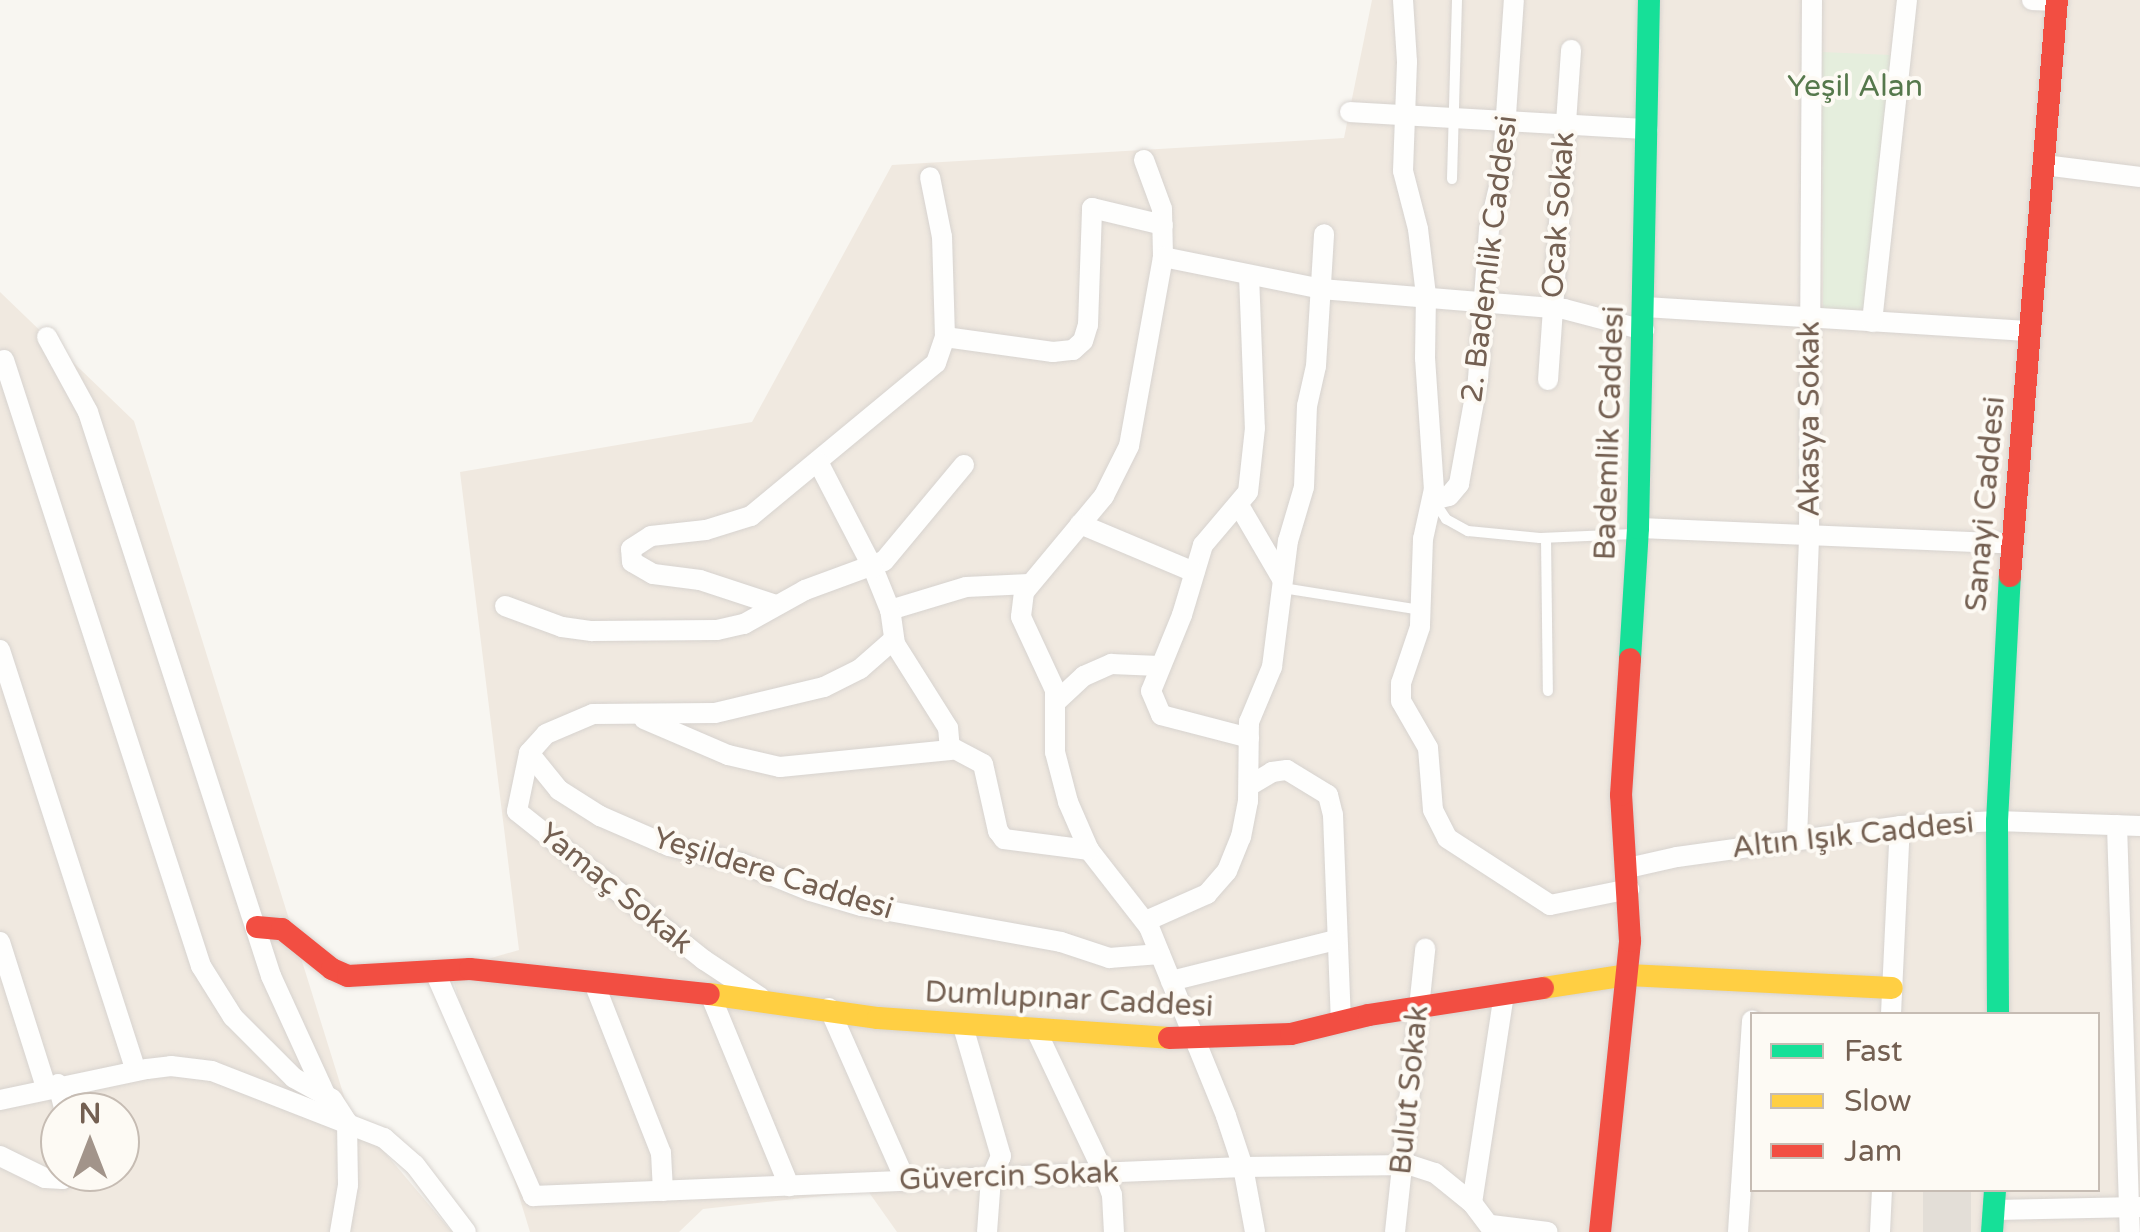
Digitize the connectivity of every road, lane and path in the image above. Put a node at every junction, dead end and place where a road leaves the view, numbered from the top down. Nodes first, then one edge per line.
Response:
1 (1403, 0) edge
2 (1457, 0) edge
3 (1514, 0) edge
4 (1648, 0) edge
5 (1812, 0) edge
6 (1907, 0) edge
7 (2032, 0) edge
8 (2056, 1) edge
9 (1571, 50) dead end
10 (1350, 112) dead end
11 (1404, 116) junction
12 (1454, 118) junction
13 (1507, 121) junction
14 (1566, 124) junction
15 (1648, 128) junction
16 (1144, 160) dead end
17 (2044, 165) junction
18 (2140, 177) edge
19 (930, 178) dead end
20 (1452, 179) dead end
21 (1163, 225) junction
22 (1324, 234) dead end
23 (1163, 258) junction
24 (1249, 275) junction
25 (1320, 290) junction
26 (1426, 295) junction
27 (1483, 300) junction
28 (1552, 308) junction
29 (1811, 318) junction
30 (1645, 319) junction
31 (1872, 322) junction
32 (2031, 331) junction
33 (47, 337) dead end
34 (945, 337) junction
35 (4, 360) dead end
36 (1548, 380) dead end
37 (818, 462) junction
38 (964, 465) dead end
39 (1433, 500) junction
40 (1240, 507) junction
41 (1080, 524) junction
42 (1638, 531) junction
43 (1810, 535) junction
44 (1546, 538) junction
45 (2013, 544) junction
46 (873, 568) junction
47 (1194, 572) junction
48 (1029, 584) junction
49 (1282, 584) junction
50 (776, 605) junction
51 (505, 606) dead end
52 (890, 610) junction
53 (1421, 610) junction
54 (893, 640) junction
55 (0, 650) edge
56 (1159, 666) junction
57 (1548, 691) dead end
58 (1057, 701) junction
59 (634, 716) junction
60 (1249, 738) junction
61 (952, 747) junction
62 (528, 753) junction
63 (1249, 786) junction
64 (1997, 822) junction
65 (2117, 825) junction
66 (1900, 826) junction
67 (2140, 826) edge
68 (1797, 838) junction
69 (1089, 850) junction
70 (1629, 878) junction
71 (1146, 921) junction
72 (257, 927) junction
73 (1335, 940) junction
74 (0, 942) edge
75 (1425, 949) dead end
76 (1160, 954) junction
77 (434, 970) junction
78 (1628, 975) junction
79 (1755, 980) junction
80 (1171, 981) junction
81 (594, 984) junction
82 (1892, 988) junction
83 (710, 994) junction
84 (1504, 994) junction
85 (762, 998) junction
86 (1419, 1006) junction
87 (829, 1008) junction
88 (1753, 1012) edge
89 (1891, 1012) edge
90 (1998, 1012) edge
91 (1341, 1021) junction
92 (962, 1023) junction
93 (1034, 1028) junction
94 (1195, 1040) junction
95 (1750, 1060) edge
96 (136, 1070) junction
97 (52, 1085) junction
98 (55, 1092) edge
99 (326, 1096) junction
100 (0, 1100) edge
101 (347, 1122) junction
102 (0, 1156) edge
103 (1403, 1164) junction
104 (1243, 1166) junction
105 (1104, 1173) junction
106 (40, 1175) edge
107 (991, 1178) junction
108 (906, 1182) junction
109 (789, 1186) junction
110 (663, 1191) junction
111 (1882, 1192) edge
112 (1472, 1203) junction
113 (2135, 1207) edge
114 (1993, 1211) edge
115 (1492, 1229) edge
116 (340, 1232) edge
117 (466, 1232) edge
118 (987, 1232) edge
119 (1114, 1232) edge
120 (1255, 1232) edge
121 (1395, 1232) edge
122 (1548, 1232) edge
123 (1600, 1232) edge
124 (1738, 1232) edge
125 (1880, 1232) edge
126 (2130, 1232) edge

1 - 11 street, Altın Işık Caddesi
2 - 12 lane
3 - 13 street, 2. Bademlik Caddesi
4 - 15 street, Bademlik Caddesi
5 - 29 street, Akasya Sokak
6 - 31 street, Akasya Sokak
7 - 8 street
8 - 17 street, Sanayi Caddesi
9 - 14 street, Ocak Sokak
10 - 11 street
11 - 12 street
11 - 26 street, Altın Işık Caddesi
12 - 13 street
12 - 20 lane
13 - 14 street
13 - 27 street, 2. Bademlik Caddesi
14 - 15 street
14 - 28 street, Ocak Sokak
15 - 30 street, Bademlik Caddesi
16 - 21 street
17 - 18 street
17 - 32 street, Sanayi Caddesi
19 - 34 street
21 - 23 street
21 - 34 street
22 - 25 street
23 - 24 street
23 - 41 street
24 - 25 street
24 - 40 street
25 - 26 street
25 - 49 street
26 - 27 street
26 - 39 street, Altın Işık Caddesi
27 - 28 street
27 - 39 street, 2. Bademlik Caddesi
28 - 30 street
28 - 36 street, Ocak Sokak
29 - 30 street
29 - 31 street
29 - 43 street, Akasya Sokak
30 - 42 street, Bademlik Caddesi
31 - 32 street
32 - 45 street, Sanayi Caddesi
33 - 72 street
34 - 37 street
35 - 99 street
37 - 46 street
37 - 50 street
38 - 46 street
39 - 44 lane
39 - 53 street, Altın Işık Caddesi
40 - 47 street
40 - 49 street
41 - 47 street
41 - 48 street
42 - 43 street
42 - 44 lane
42 - 70 street, Bademlik Caddesi
43 - 45 street
43 - 68 street, Akasya Sokak
44 - 57 lane
45 - 64 street, Sanayi Caddesi
46 - 50 street
46 - 52 street
47 - 56 street
48 - 52 street
48 - 58 street
49 - 53 lane
49 - 60 street
50 - 51 street
52 - 54 street
53 - 70 street, Altın Işık Caddesi
54 - 59 street
54 - 61 street
55 - 96 street
56 - 58 street
56 - 60 street
58 - 69 street
59 - 61 street
59 - 62 street
60 - 63 street
61 - 69 street
62 - 76 street, Yeşildere Caddesi
62 - 85 street, Yamaç Sokak
63 - 71 street
63 - 73 street
64 - 65 street, Altın Işık Caddesi
64 - 66 street, Altın Işık Caddesi
64 - 90 street, Sanayi Caddesi
65 - 67 street, Altın Işık Caddesi
65 - 113 street
66 - 68 street, Altın Işık Caddesi
66 - 82 street
68 - 70 street, Altın Işık Caddesi
69 - 71 street
70 - 78 street, Bademlik Caddesi
71 - 76 street
72 - 77 street, Dumlupınar Caddesi
72 - 99 street
73 - 80 street
73 - 91 street
74 - 97 street
75 - 86 street, Bulut Sokak
76 - 80 street
77 - 81 street, Dumlupınar Caddesi
77 - 110 street, Güvercin Sokak
78 - 79 street, Dumlupınar Caddesi
78 - 84 street, Dumlupınar Caddesi
78 - 123 street, Bademlik Caddesi
79 - 82 street, Dumlupınar Caddesi
79 - 88 street
80 - 94 street
81 - 83 street, Dumlupınar Caddesi
81 - 110 street
82 - 89 street
83 - 85 street, Dumlupınar Caddesi
83 - 109 street
84 - 86 street, Dumlupınar Caddesi
84 - 112 street
85 - 87 street, Dumlupınar Caddesi
86 - 91 street, Dumlupınar Caddesi
86 - 103 street, Bulut Sokak
87 - 92 street, Dumlupınar Caddesi
87 - 108 street
91 - 94 street, Dumlupınar Caddesi
92 - 93 street, Dumlupınar Caddesi
92 - 107 street
93 - 94 street, Dumlupınar Caddesi
93 - 105 street
94 - 104 street
95 - 124 street
96 - 97 street
96 - 101 street
97 - 98 street
97 - 100 street
99 - 101 street
101 - 116 street
101 - 117 street
102 - 106 street
103 - 104 street, Güvercin Sokak
103 - 112 street, Güvercin Sokak
103 - 121 street, Bulut Sokak
104 - 105 street, Güvercin Sokak
104 - 120 street
105 - 107 street, Güvercin Sokak
105 - 119 street
107 - 108 street, Güvercin Sokak
107 - 118 street
108 - 109 street, Güvercin Sokak
109 - 110 street, Güvercin Sokak
111 - 125 street
112 - 115 street, Güvercin Sokak
113 - 114 street
113 - 126 street
115 - 122 street

